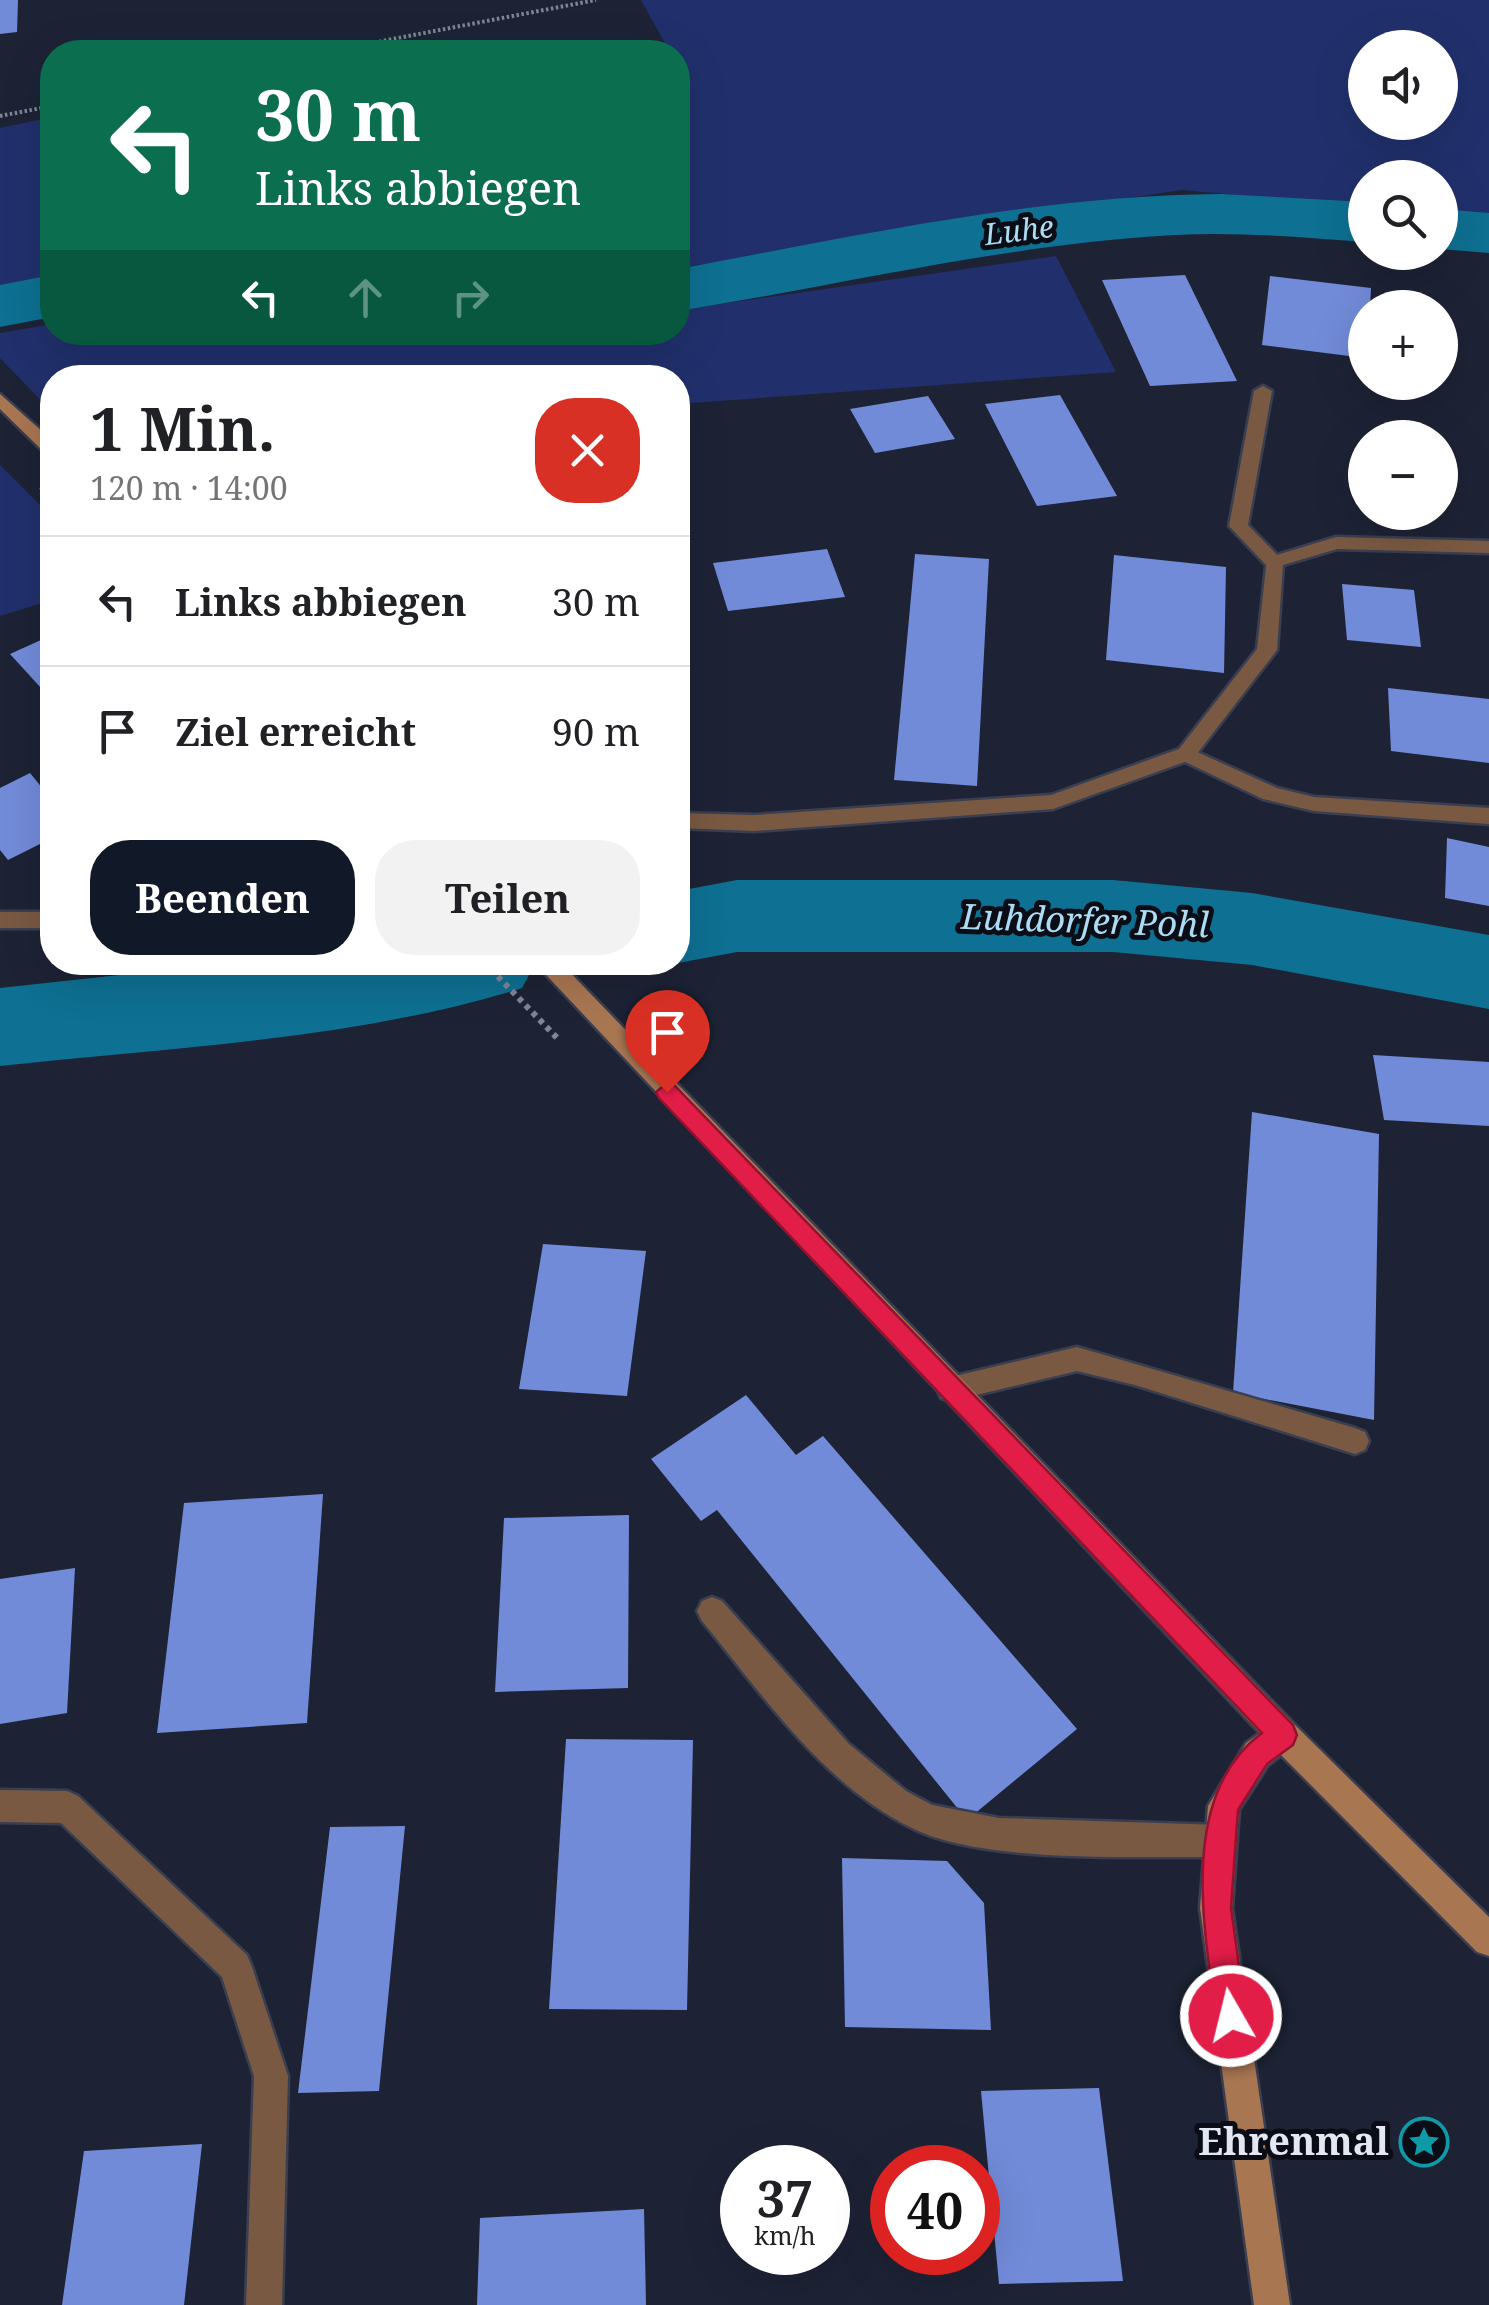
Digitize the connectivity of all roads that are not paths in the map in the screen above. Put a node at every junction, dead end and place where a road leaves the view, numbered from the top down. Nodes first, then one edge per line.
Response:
1 (1264, 391) dead end
2 (0, 399) edge
3 (40, 438) edge
4 (1489, 547) edge
5 (1274, 562) junction
6 (1186, 754) junction
7 (1489, 816) edge
8 (690, 821) edge
9 (0, 920) edge
10 (40, 920) edge
11 (557, 975) edge
12 (951, 1389) junction
13 (1355, 1441) dead end
14 (712, 1611) dead end
15 (1283, 1735) junction
16 (0, 1806) edge
17 (1221, 1841) junction
18 (1489, 1940) edge
19 (264, 2305) edge
20 (1272, 2305) edge

1 - 5 street
2 - 3 main road
4 - 5 street
5 - 6 street
6 - 7 street
6 - 8 street
9 - 10 street
11 - 12 main road
12 - 13 street
12 - 15 main road
14 - 17 street
15 - 17 main road
15 - 18 main road
16 - 19 street
17 - 20 main road

